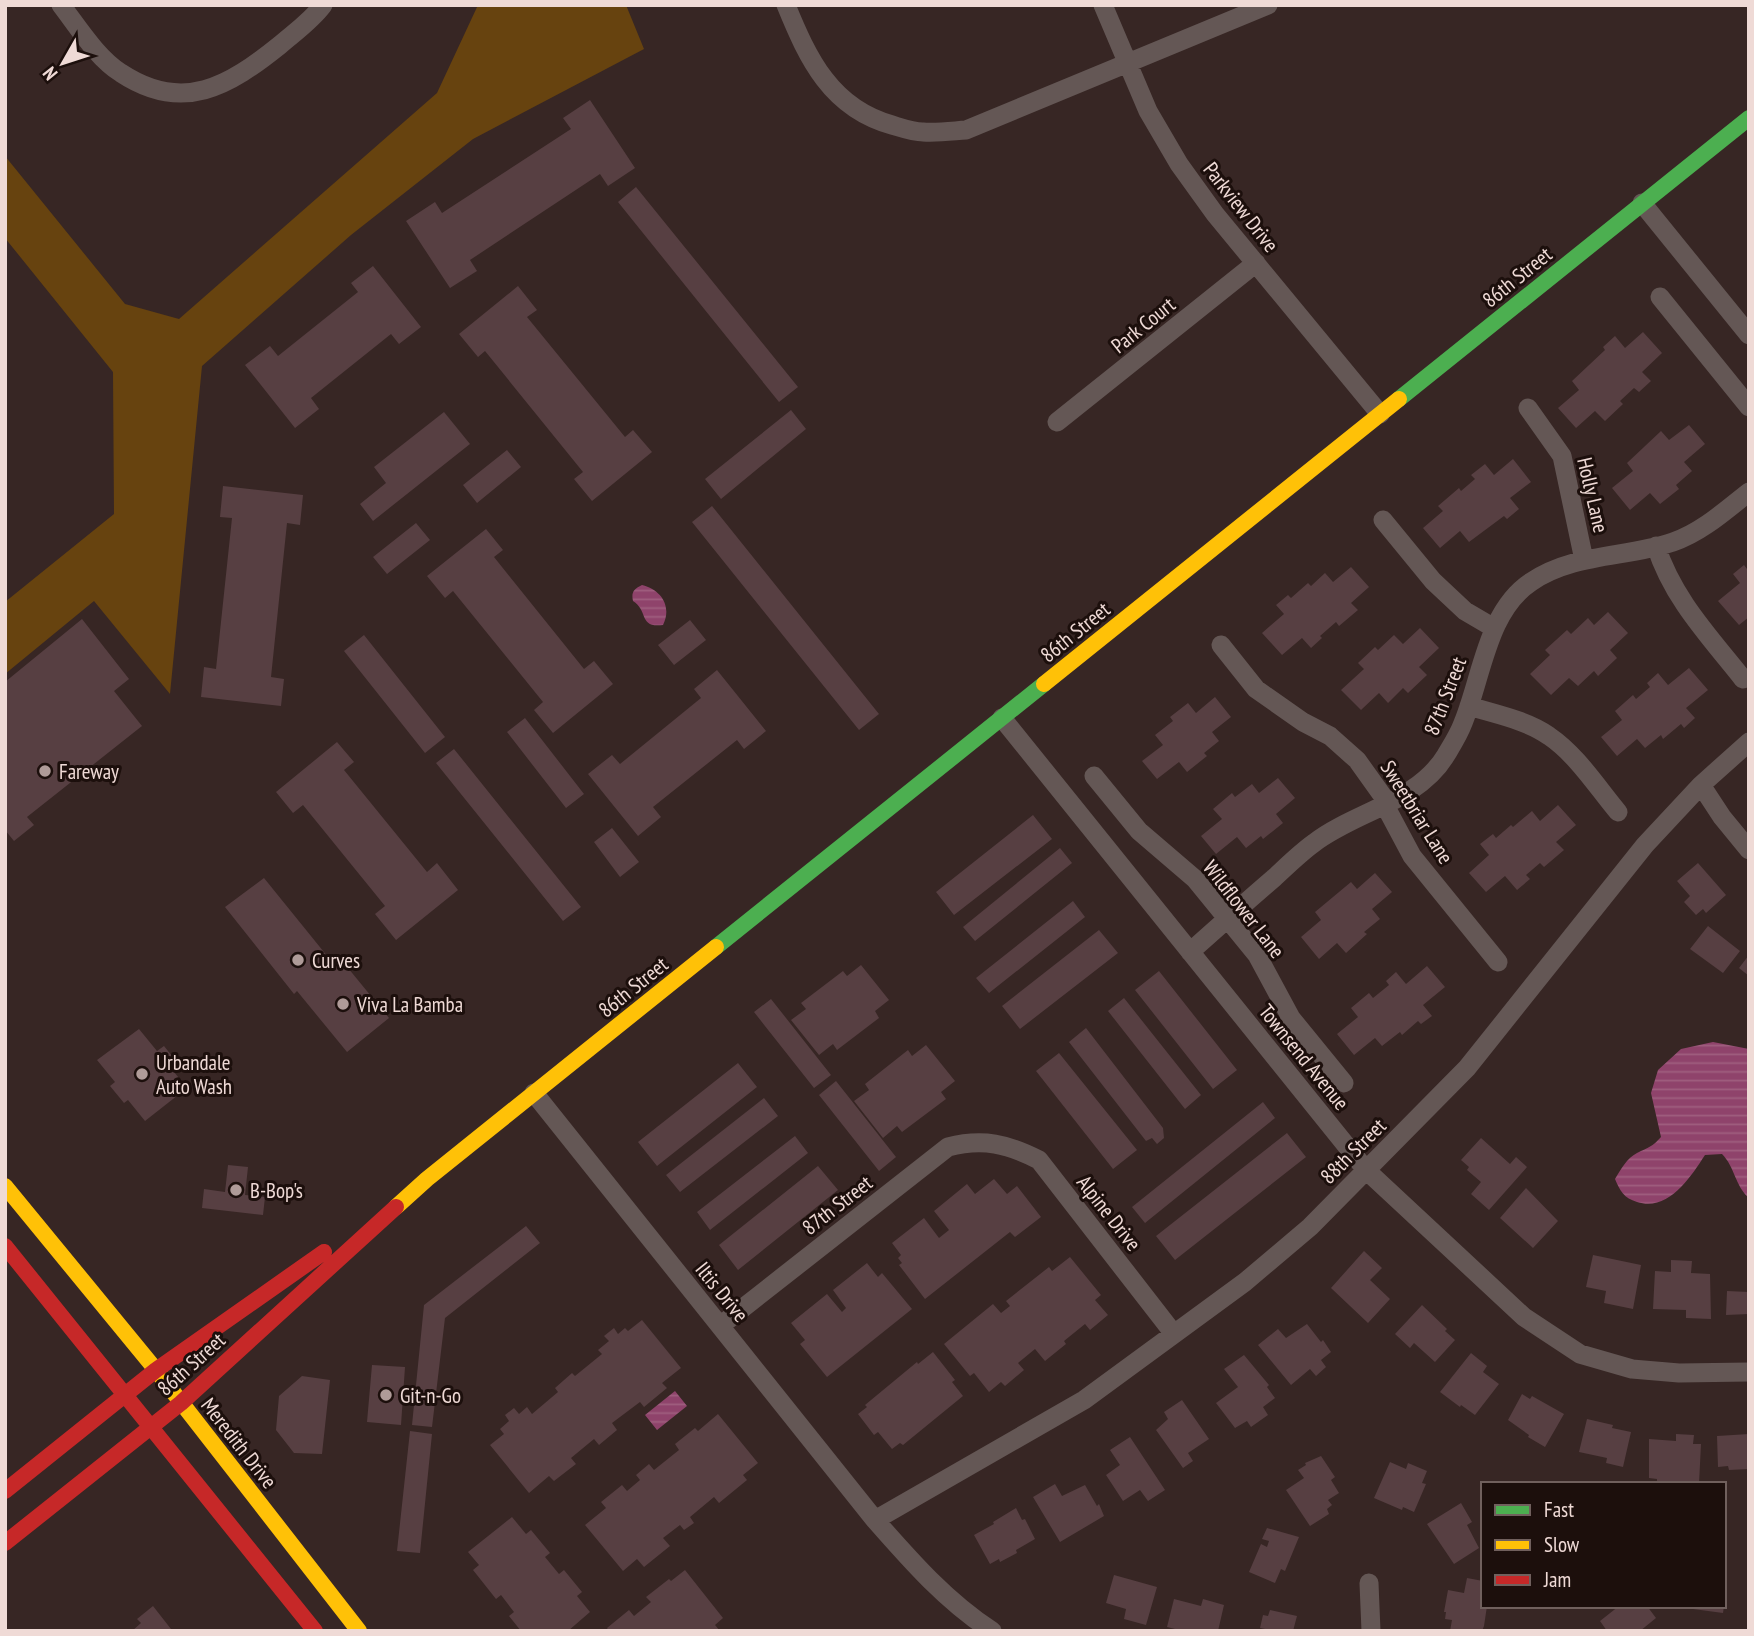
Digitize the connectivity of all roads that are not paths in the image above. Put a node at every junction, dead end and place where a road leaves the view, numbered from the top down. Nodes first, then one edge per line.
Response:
1 (61, 5) edge
2 (323, 5) edge
3 (786, 5) edge
4 (1103, 5) edge
5 (1268, 5) edge
6 (1127, 64) junction
7 (1749, 118) edge
8 (1642, 203) junction
9 (1256, 263) junction
10 (1660, 297) dead end
11 (1749, 335) edge
12 (1749, 407) edge
13 (1528, 408) dead end
14 (1380, 414) junction
15 (1057, 422) dead end
16 (1749, 492) edge
17 (1383, 520) dead end
18 (1656, 546) junction
19 (1584, 560) junction
20 (1494, 628) junction
21 (1222, 645) dead end
22 (1743, 679) dead end
23 (1469, 706) junction
24 (1002, 718) junction
25 (1749, 742) edge
26 (1094, 776) dead end
27 (1701, 785) junction
28 (1387, 802) junction
29 (1618, 813) dead end
30 (1749, 850) edge
31 (1227, 919) junction
32 (1190, 952) junction
33 (1498, 962) dead end
34 (1344, 1083) dead end
35 (534, 1093) junction
36 (992, 1143) joint
37 (1366, 1170) junction
38 (427, 1179) junction
39 (5, 1186) edge
40 (5, 1246) edge
41 (720, 1326) junction
42 (1174, 1334) junction
43 (156, 1370) junction
44 (1749, 1372) edge
45 (124, 1395) junction
46 (181, 1403) junction
47 (150, 1427) junction
48 (5, 1490) edge
49 (875, 1520) junction
50 (5, 1543) edge
51 (1369, 1583) dead end
52 (315, 1631) edge
53 (359, 1631) edge
54 (992, 1631) edge
55 (1371, 1631) edge

1 - 2 street
3 - 6 street
4 - 6 street, Parkview Drive
5 - 6 street
6 - 9 street, Parkview Drive
7 - 8 main road, 86th Street
8 - 11 street
8 - 14 main road, 86th Street
9 - 14 street, Parkview Drive
9 - 15 street, Park Court
10 - 12 street
13 - 19 street, Holly Lane
14 - 24 main road, 86th Street
16 - 18 street, 87th Street
17 - 20 street
18 - 19 street, 87th Street
18 - 22 street
19 - 20 street, 87th Street
20 - 23 street, 87th Street
21 - 28 street, Sweetbriar Lane
23 - 28 street, 87th Street
23 - 29 street
24 - 32 street, Townsend Avenue
24 - 35 main road, 86th Street
25 - 27 street, 88th Street
26 - 31 street, Wildflower Lane
27 - 30 street
27 - 37 street, 88th Street
28 - 31 street, 87th Street
28 - 33 street, Sweetbriar Lane
31 - 32 street, 87th Street
31 - 34 street, Wildflower Lane
32 - 37 street, Townsend Avenue
35 - 38 main road, 86th Street
35 - 41 street, Iltis Drive
36 - 41 street, 87th Street
36 - 42 street, Alpine Drive
37 - 42 street, 88th Street
37 - 44 street, Townsend Avenue
38 - 43 main road, 86th Street
38 - 46 main road, 86th Street
39 - 43 main road, Meredith Drive
40 - 45 main road
41 - 49 street, Iltis Drive
42 - 49 street, 88th Street
43 - 45 main road, 86th Street
43 - 46 main road, Meredith Drive
45 - 47 main road
45 - 48 main road, 86th Street
46 - 47 main road, 86th Street
46 - 53 main road, Meredith Drive
47 - 50 main road, 86th Street
47 - 52 main road
49 - 54 street, Iltis Drive
51 - 55 street

